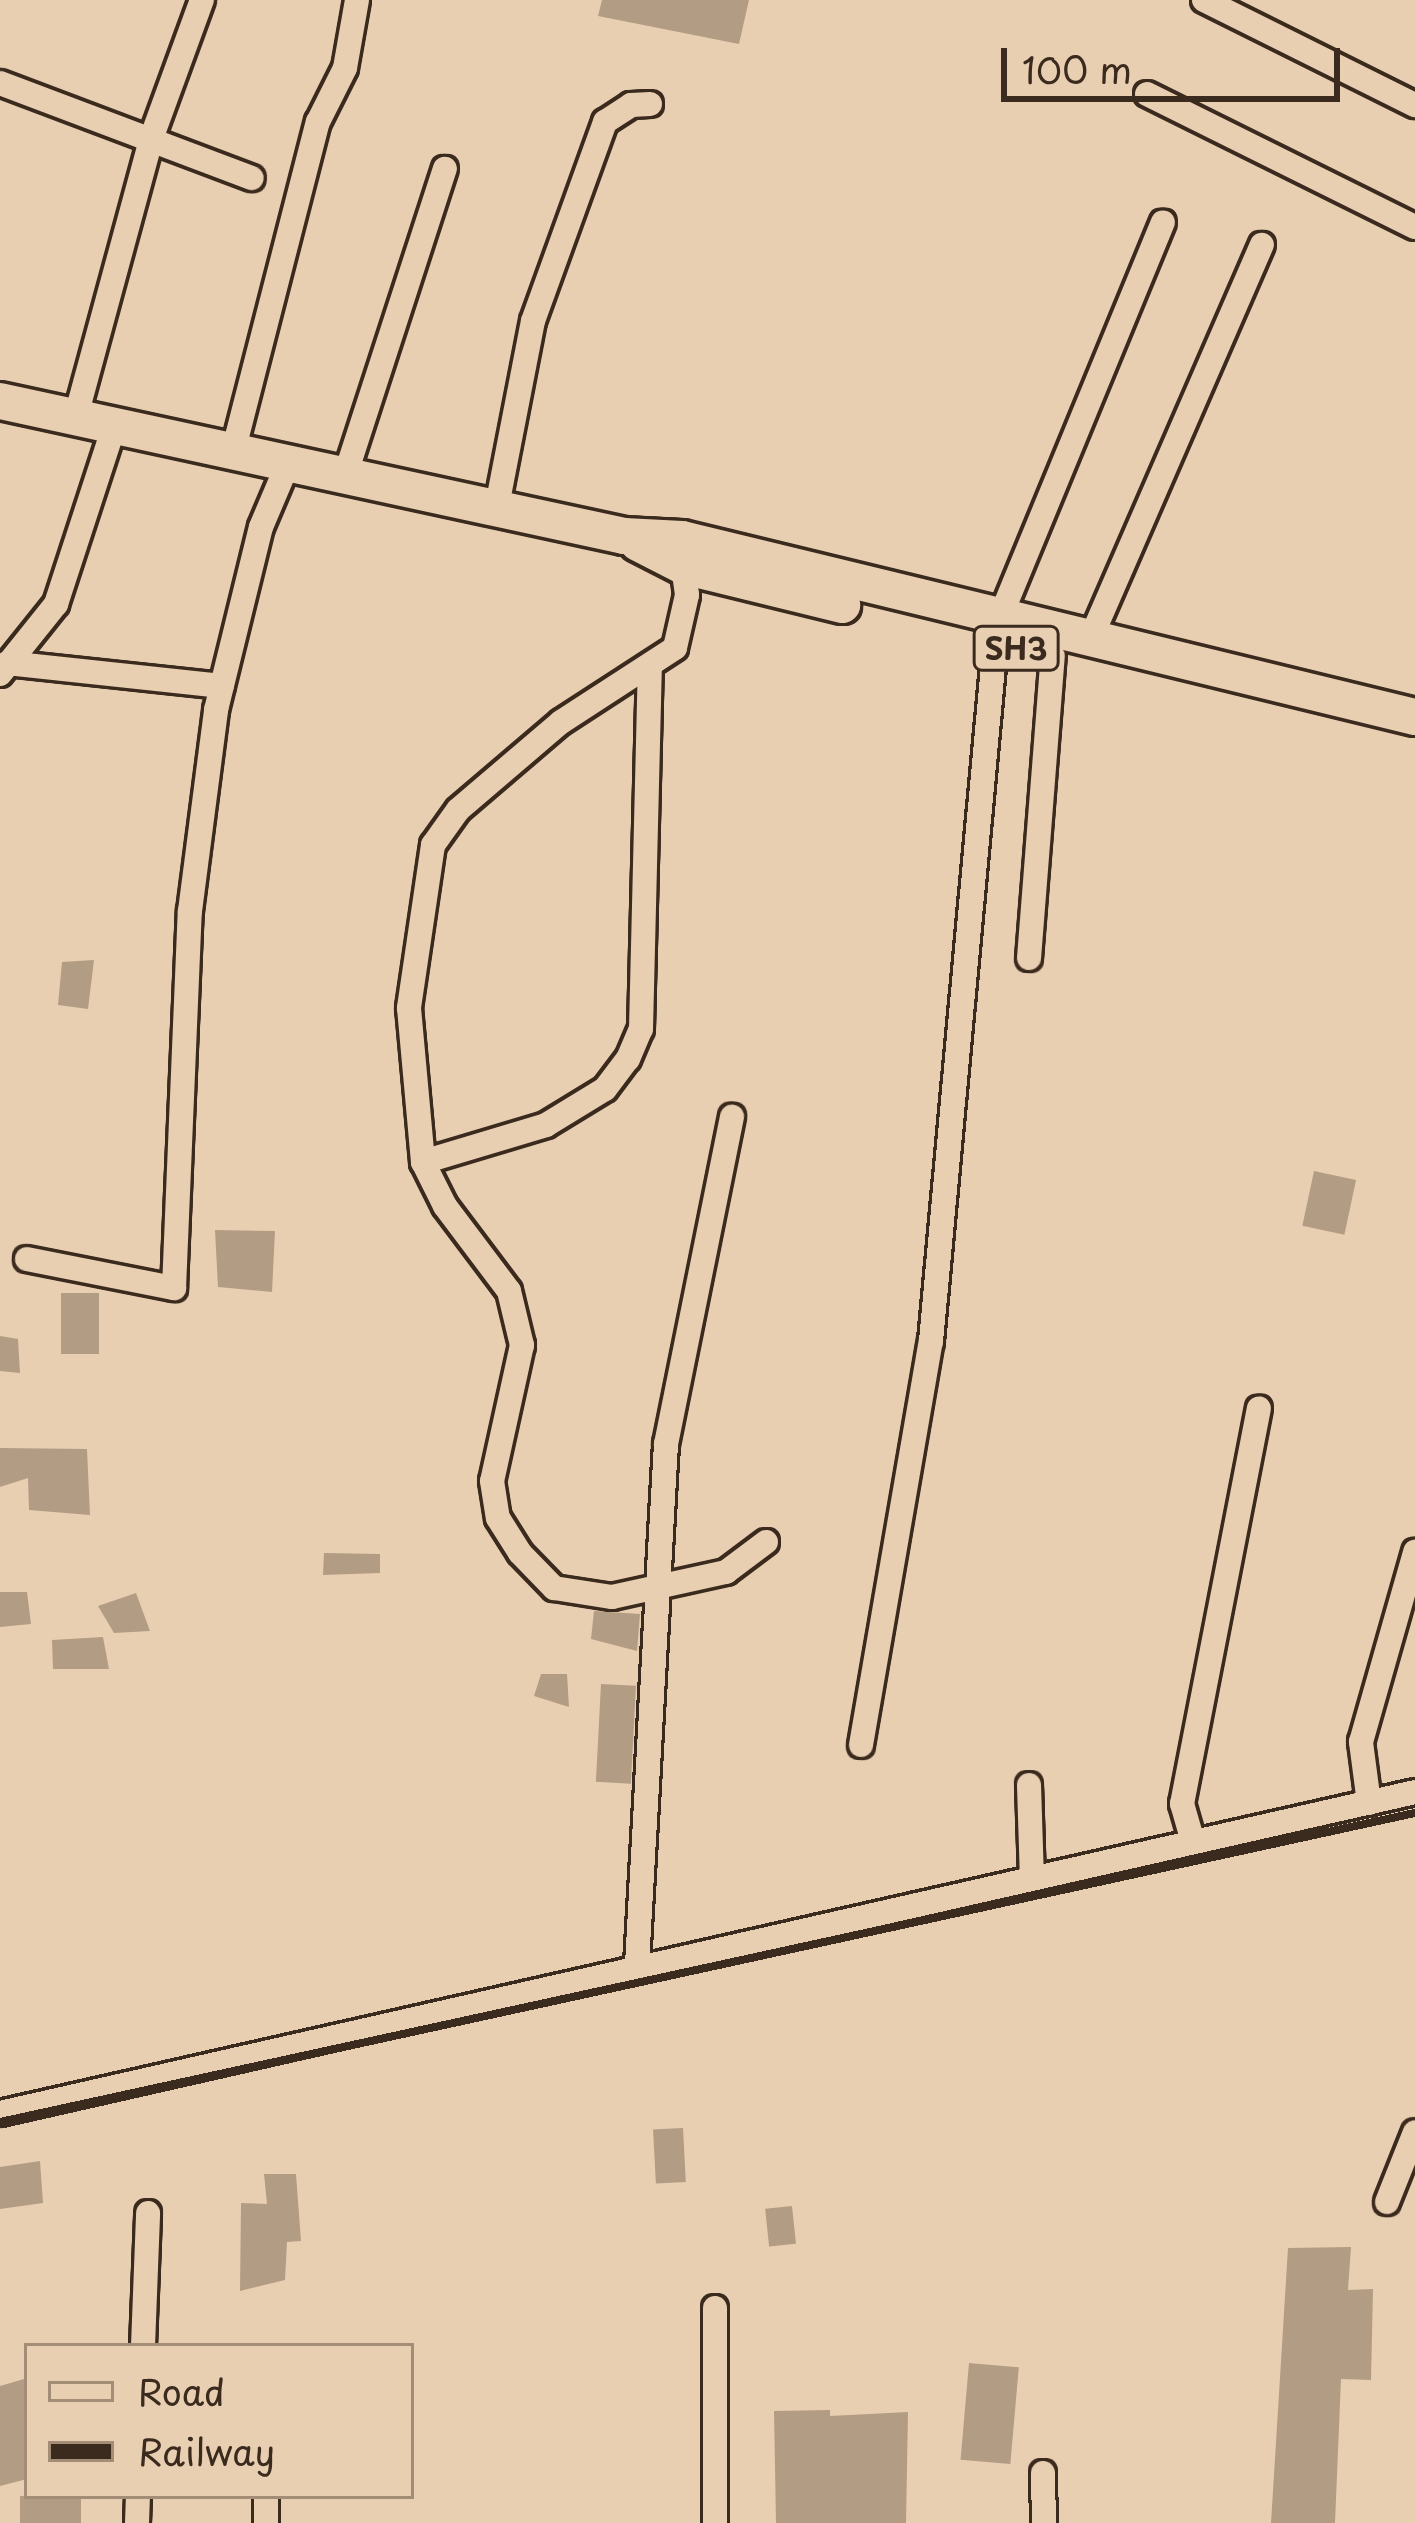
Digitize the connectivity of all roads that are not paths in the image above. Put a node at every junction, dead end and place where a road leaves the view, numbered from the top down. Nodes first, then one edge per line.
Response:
1 (202, 0) edge
2 (357, 0) edge
3 (1204, 0) edge
4 (0, 82) edge
5 (1147, 94) dead end
6 (650, 104) dead end
7 (1415, 105) edge
8 (151, 140) junction
9 (445, 170) dead end
10 (252, 178) dead end
11 (1163, 223) dead end
12 (1415, 227) edge
13 (1262, 245) dead end
14 (0, 401) edge
15 (76, 416) junction
16 (115, 424) junction
17 (233, 452) junction
18 (289, 461) junction
19 (346, 473) junction
20 (497, 506) junction
21 (624, 536) junction
22 (683, 566) junction
23 (997, 632) junction
24 (1090, 640) junction
25 (1053, 656) junction
26 (4, 668) edge
27 (650, 671) junction
28 (222, 686) junction
29 (1415, 717) edge
30 (1415, 740) edge
31 (1029, 958) dead end
32 (732, 1117) dead end
33 (423, 1162) junction
34 (27, 1259) dead end
35 (1259, 1408) dead end
36 (766, 1542) dead end
37 (1415, 1552) edge
38 (659, 1583) junction
39 (861, 1744) dead end
40 (1029, 1785) dead end
41 (1415, 1792) edge
42 (1369, 1803) junction
43 (1193, 1842) junction
44 (1032, 1878) junction
45 (637, 1964) junction
46 (0, 2113) edge
47 (1415, 2132) edge
48 (1387, 2202) dead end
49 (148, 2213) dead end
50 (716, 2308) dead end
51 (143, 2343) edge
52 (1043, 2473) dead end
53 (716, 2523) edge
54 (1044, 2523) edge

1 - 8 street
2 - 17 street
3 - 7 street
4 - 8 street
5 - 12 street
6 - 20 street
8 - 10 street
8 - 15 street
9 - 19 street
11 - 23 street
13 - 24 street
14 - 15 main road, SH3
15 - 16 main road, SH3
16 - 17 main road, SH3
16 - 26 street
17 - 18 main road, SH3
18 - 19 main road, SH3
18 - 28 street
19 - 20 main road, SH3
20 - 21 main road, SH3
21 - 22 main road, SH3
21 - 23 main road, SH3
22 - 23 main road, SH3
22 - 27 street
23 - 24 main road, SH3
23 - 25 main road, SH3
23 - 39 street
24 - 29 main road, SH3
25 - 30 main road, SH3
25 - 31 street
26 - 28 street
27 - 33 street
27 - 33 street
28 - 34 street
32 - 38 street
33 - 38 street
35 - 43 street
36 - 38 street
37 - 42 street
38 - 45 street
40 - 44 street
41 - 42 street
42 - 43 street
43 - 44 street
44 - 45 street
45 - 46 street
47 - 48 street
49 - 51 street
50 - 53 street
52 - 54 street

